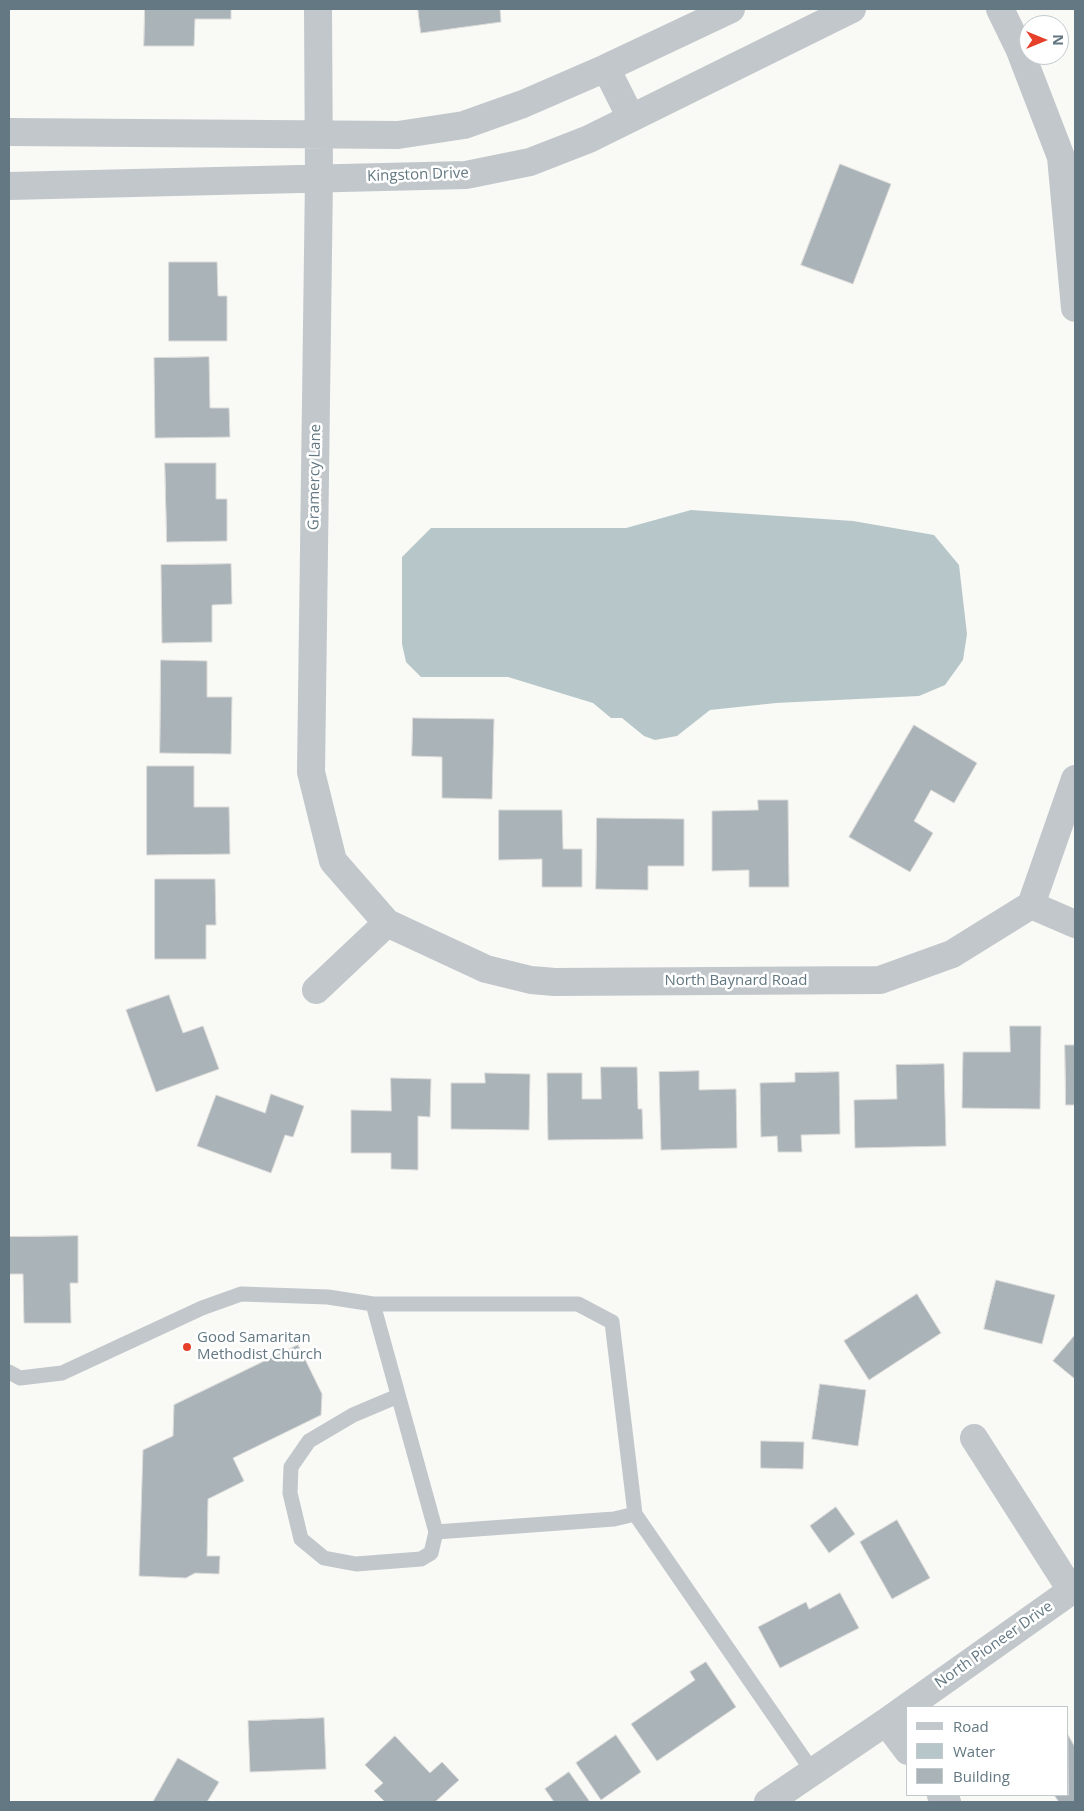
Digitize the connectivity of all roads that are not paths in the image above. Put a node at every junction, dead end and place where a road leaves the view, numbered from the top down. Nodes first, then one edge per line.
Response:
1 (318, 9) edge
2 (731, 9) edge
3 (852, 9) edge
4 (1000, 9) edge
5 (606, 68) junction
6 (630, 118) junction
7 (9, 132) edge
8 (318, 134) junction
9 (319, 178) junction
10 (9, 186) edge
11 (1075, 308) edge
12 (1075, 780) edge
13 (1031, 905) junction
14 (387, 923) junction
15 (1075, 924) edge
16 (316, 990) dead end
17 (373, 1304) junction
18 (9, 1372) edge
19 (398, 1396) junction
20 (974, 1438) dead end
21 (635, 1514) junction
22 (436, 1532) junction
23 (1073, 1589) edge
24 (908, 1706) edge
25 (906, 1708) edge
26 (886, 1722) junction
27 (906, 1748) edge
28 (813, 1772) junction
29 (768, 1802) edge

1 - 8 street, Gramercy Lane
2 - 5 street
3 - 6 street, Kingston Drive
4 - 11 street
5 - 6 street
5 - 8 street
6 - 9 street, Kingston Drive
7 - 8 street
8 - 9 street, Gramercy Lane
9 - 10 street, Kingston Drive
9 - 14 street, Gramercy Lane
12 - 13 street
13 - 14 street, North Baynard Road
13 - 15 street
14 - 16 street
17 - 18 lane
17 - 19 lane
17 - 21 lane
19 - 22 lane
19 - 22 lane
20 - 23 street, North Pioneer Drive
21 - 22 lane
21 - 28 lane
23 - 24 street, North Pioneer Drive
25 - 26 street, North Pioneer Drive
26 - 27 street
26 - 28 street, North Pioneer Drive
28 - 29 street, North Pioneer Drive

